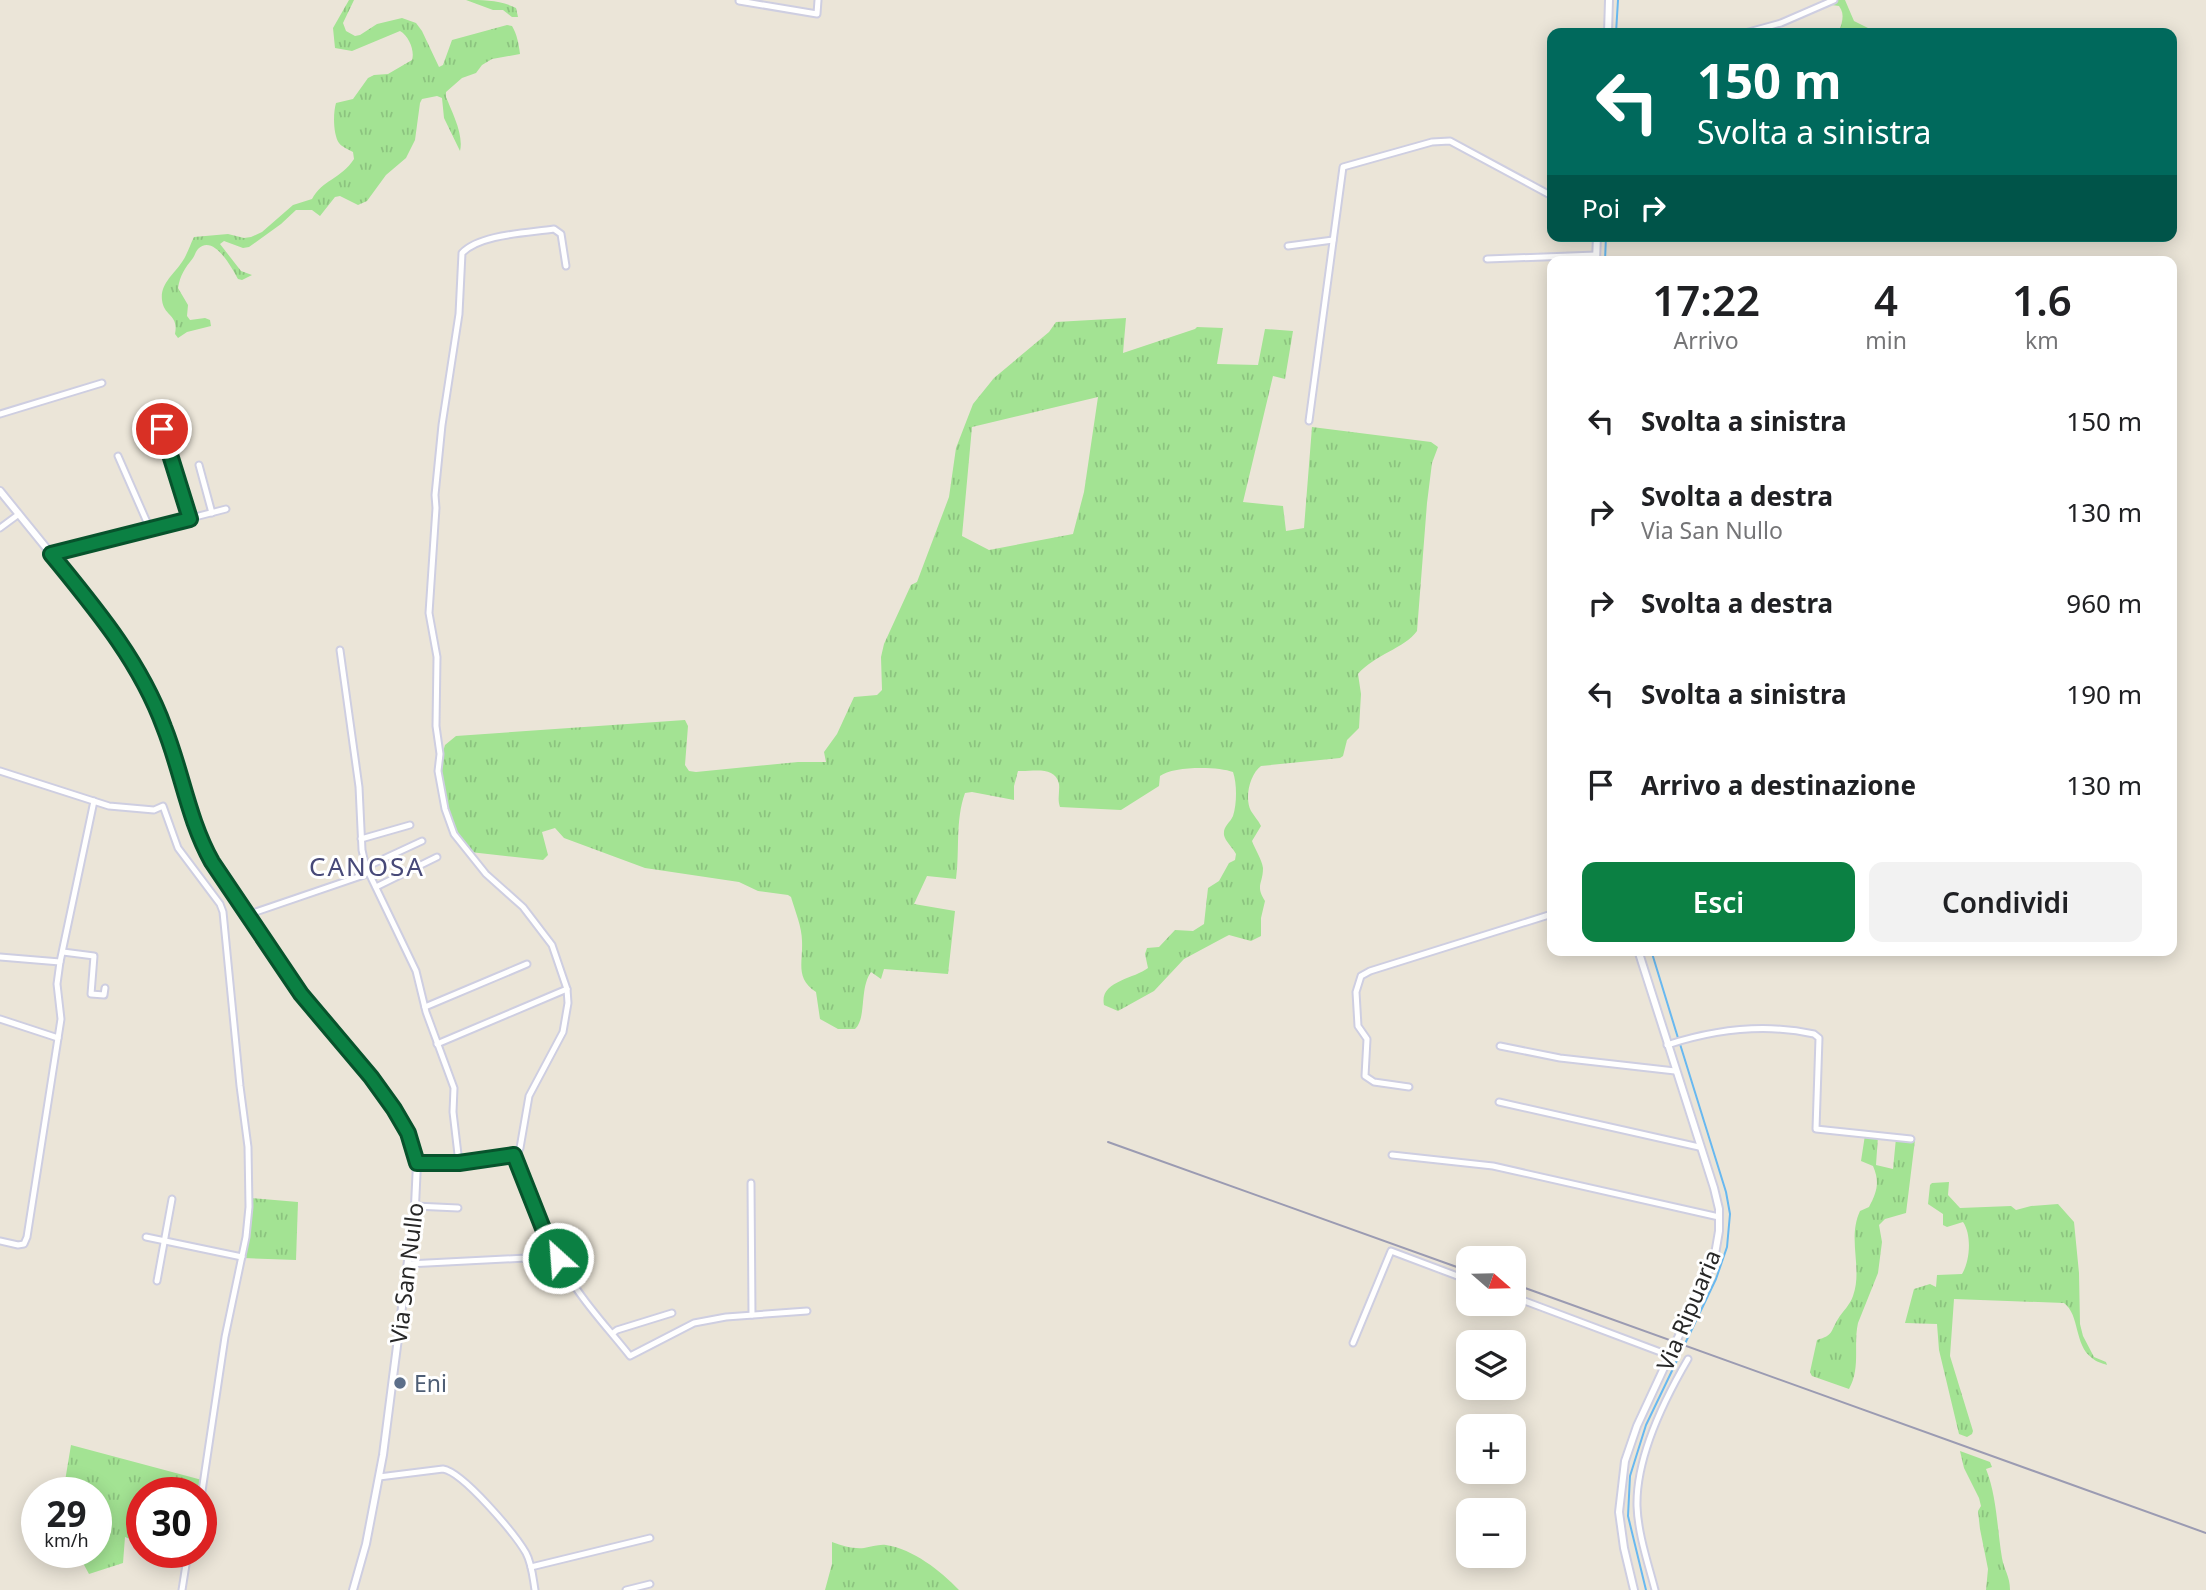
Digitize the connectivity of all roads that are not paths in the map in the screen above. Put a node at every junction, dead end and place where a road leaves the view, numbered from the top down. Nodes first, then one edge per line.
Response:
1 (818, 0) edge
2 (1609, 0) edge
3 (1834, 0) edge
4 (739, 1) edge
5 (1608, 28) edge
6 (1763, 28) edge
7 (1547, 193) edge
8 (1333, 240) junction
9 (1288, 246) dead end
10 (1547, 258) edge
11 (1487, 259) dead end
12 (566, 266) dead end
13 (102, 383) dead end
14 (0, 414) edge
15 (1309, 421) dead end
16 (162, 429) dead end
17 (118, 456) dead end
18 (199, 465) dead end
19 (0, 491) edge
20 (226, 509) dead end
21 (212, 513) junction
22 (19, 514) junction
23 (0, 517) edge
24 (190, 519) junction
25 (6, 523) junction
26 (0, 528) edge
27 (150, 529) junction
28 (51, 554) junction
29 (340, 650) dead end
30 (0, 771) edge
31 (94, 801) junction
32 (410, 825) dead end
33 (361, 839) junction
34 (422, 841) dead end
35 (437, 857) dead end
36 (366, 867) junction
37 (376, 887) junction
38 (247, 915) junction
39 (1547, 916) edge
40 (63, 952) junction
41 (1640, 956) edge
42 (0, 957) edge
43 (60, 962) junction
44 (527, 964) dead end
45 (106, 988) dead end
46 (567, 989) junction
47 (425, 1007) junction
48 (0, 1019) edge
49 (58, 1038) junction
50 (437, 1044) junction
51 (1669, 1045) junction
52 (1500, 1046) dead end
53 (1675, 1071) junction
54 (1409, 1087) dead end
55 (1499, 1102) dead end
56 (1911, 1139) dead end
57 (1699, 1147) junction
58 (514, 1155) junction
59 (1392, 1155) dead end
60 (417, 1163) junction
61 (459, 1163) junction
62 (751, 1183) dead end
63 (172, 1199) dead end
64 (415, 1206) junction
65 (458, 1208) dead end
66 (1719, 1217) junction
67 (146, 1237) dead end
68 (0, 1241) edge
69 (164, 1241) junction
70 (242, 1257) junction
71 (526, 1258) dead end
72 (408, 1264) junction
73 (1456, 1275) edge
74 (157, 1281) dead end
75 (1526, 1302) edge
76 (807, 1311) dead end
77 (672, 1313) dead end
78 (752, 1315) junction
79 (613, 1333) junction
80 (1353, 1343) dead end
81 (1671, 1356) junction
82 (1688, 1359) dead end
83 (204, 1477) edge
84 (379, 1477) junction
85 (650, 1538) dead end
86 (531, 1567) junction
87 (185, 1568) edge
88 (650, 1584) dead end
89 (182, 1590) edge
90 (353, 1590) edge
91 (535, 1590) edge
92 (626, 1590) edge
93 (1634, 1590) edge
94 (1655, 1590) edge

1 - 4 street
2 - 5 street
3 - 6 street
7 - 8 street
8 - 9 street
8 - 15 street
10 - 11 street
12 - 46 street
13 - 14 street
16 - 24 street
17 - 27 street
18 - 21 street
19 - 22 street, Via San Nullo
20 - 21 street
21 - 24 street
22 - 25 street
22 - 28 street, Via San Nullo
23 - 25 street
24 - 27 street
25 - 26 street
27 - 28 street
28 - 38 street, Via San Nullo
29 - 33 street
30 - 31 street
31 - 40 street
31 - 70 street
32 - 33 street
33 - 36 street
34 - 36 street
35 - 37 street
36 - 37 street
36 - 38 street
37 - 47 street
38 - 60 street, Via San Nullo
39 - 54 street
40 - 43 street
40 - 45 street
41 - 51 street, Via Ripuaria
42 - 43 street
43 - 49 street
44 - 47 street
46 - 50 street
46 - 58 street
47 - 50 street
48 - 49 street
49 - 68 street
50 - 61 street
51 - 53 street, Via Ripuaria
51 - 56 street
52 - 53 street
53 - 57 street, Via Ripuaria
55 - 57 street
57 - 66 street, Via Ripuaria
58 - 61 street
58 - 79 street
59 - 66 street
60 - 61 street
60 - 64 street, Via San Nullo
62 - 78 street
63 - 69 street
64 - 65 street
64 - 72 street, Via San Nullo
66 - 81 street, Via Ripuaria
67 - 69 street
69 - 70 street
69 - 74 street
70 - 83 street
71 - 72 street
72 - 84 street, Via San Nullo
73 - 80 street
75 - 81 street
76 - 78 street
77 - 79 street
78 - 79 street
81 - 93 street, Via Ripuaria
82 - 94 street
84 - 86 street
84 - 90 street, Via San Nullo
85 - 86 street
86 - 91 street
87 - 89 street
88 - 92 street

